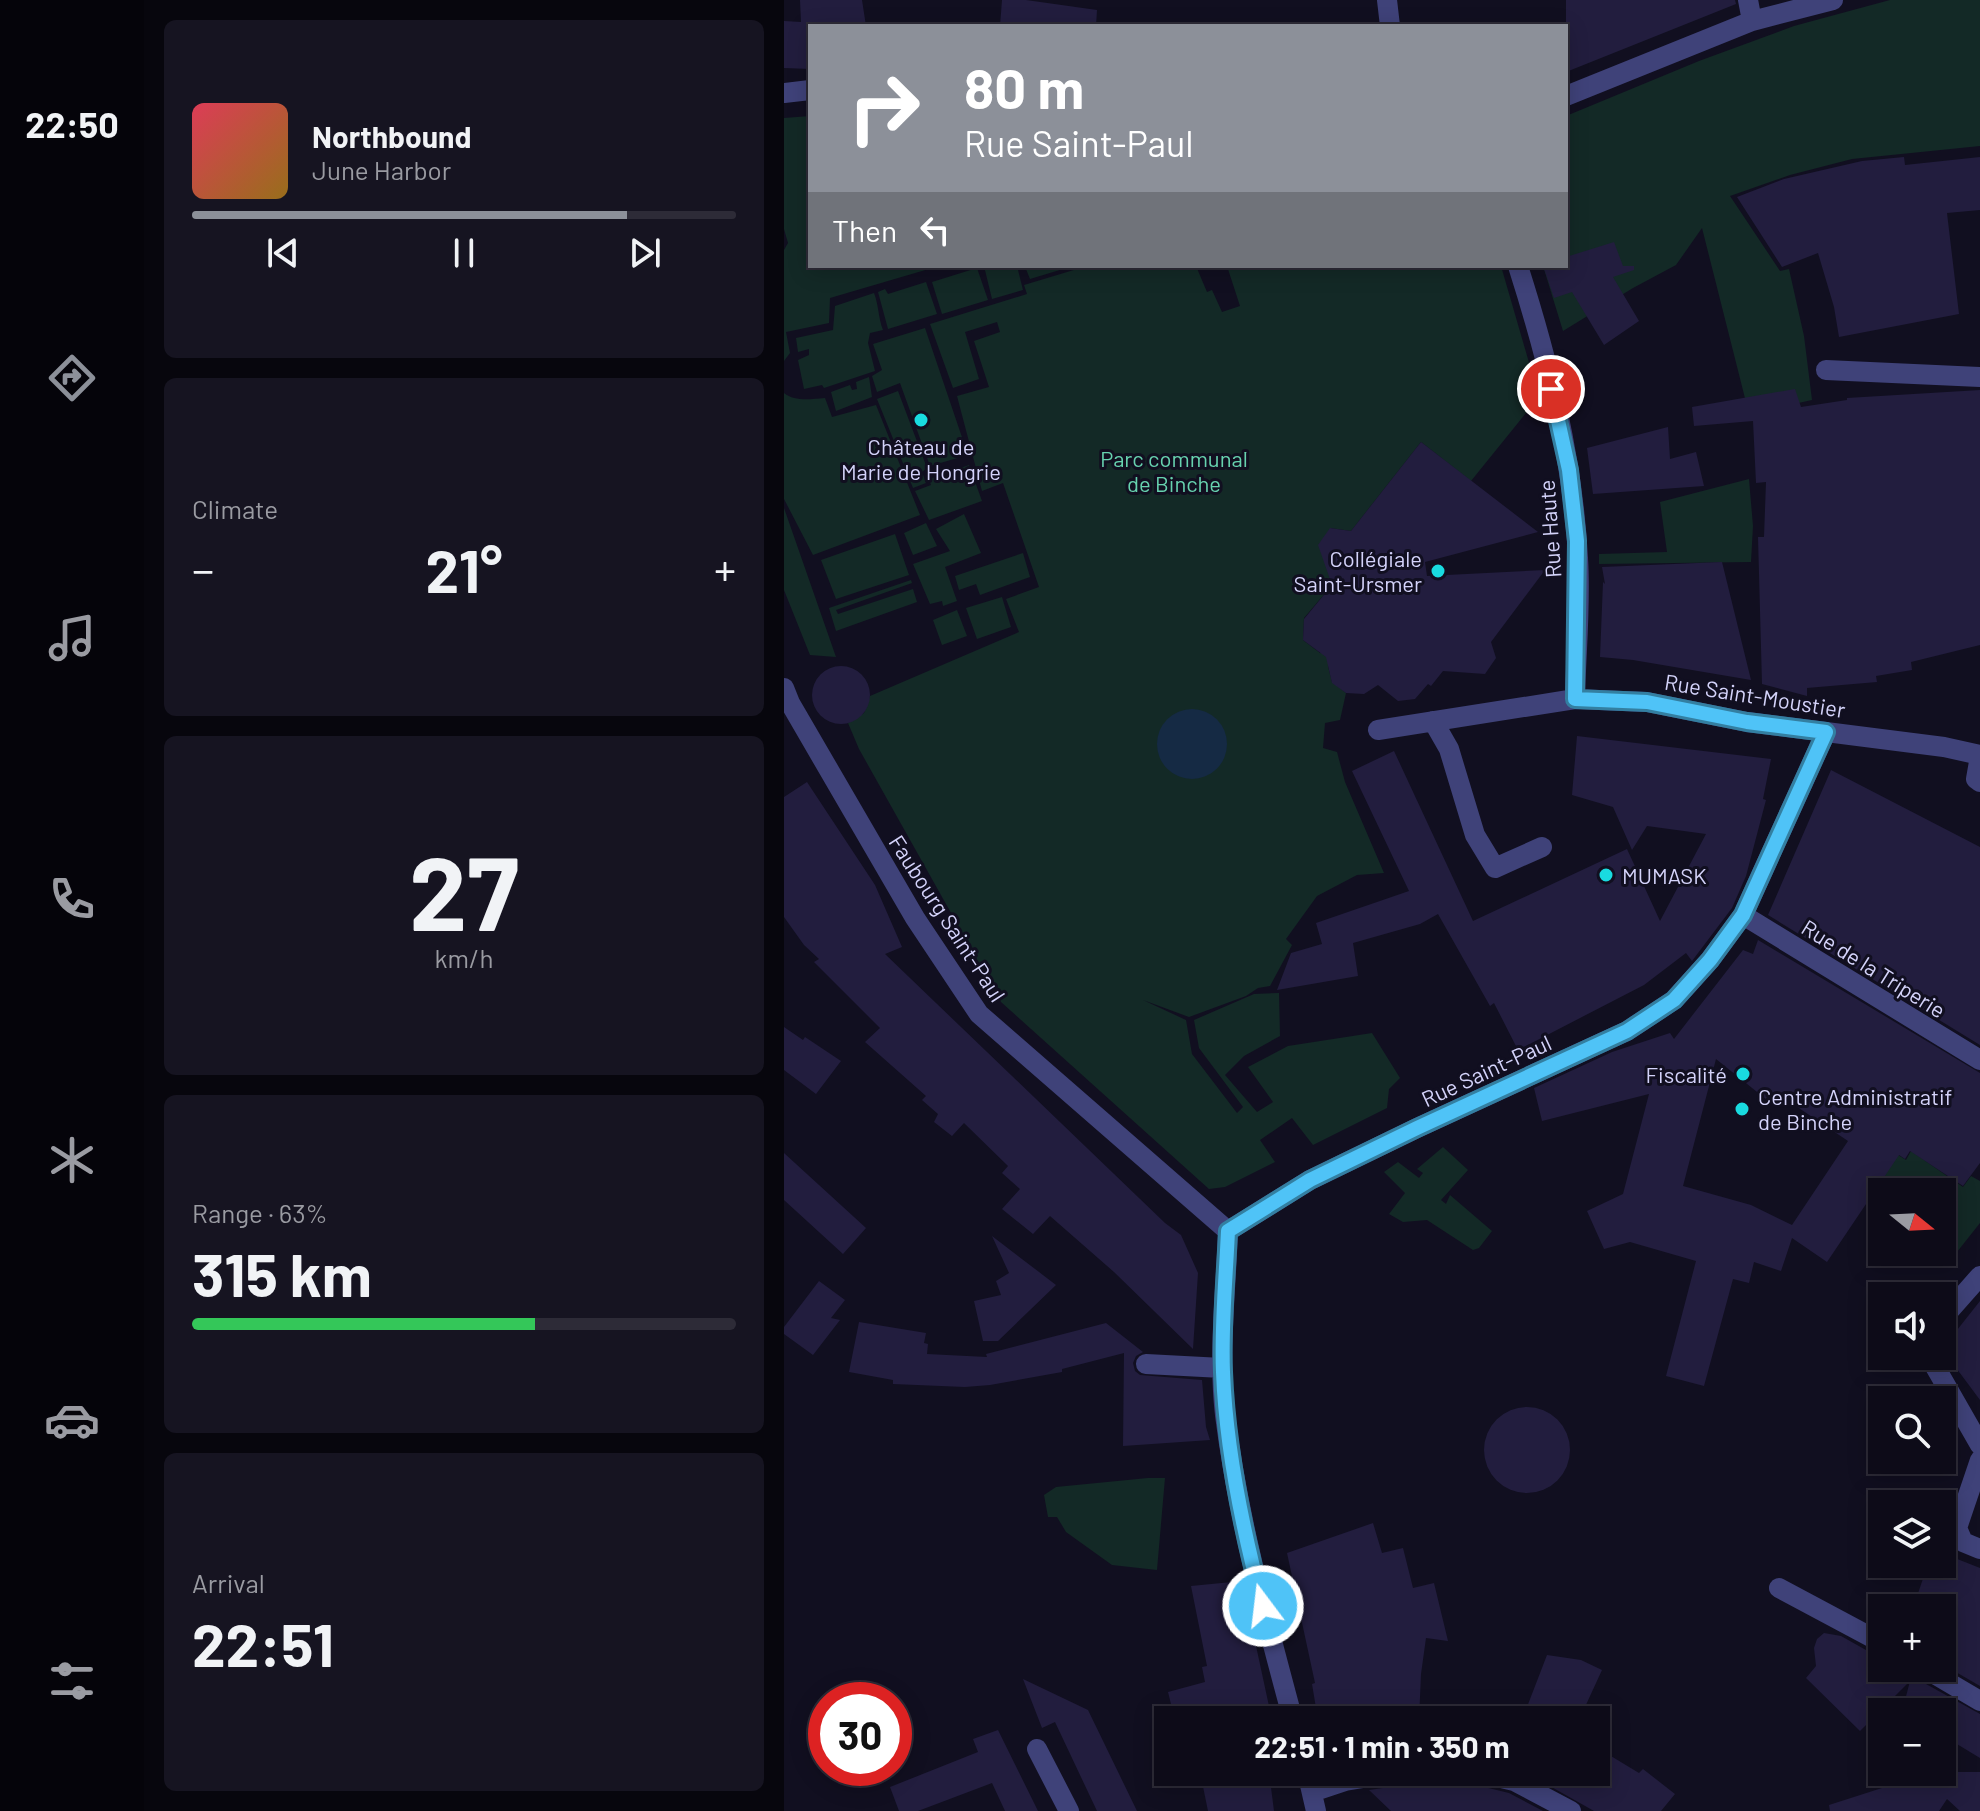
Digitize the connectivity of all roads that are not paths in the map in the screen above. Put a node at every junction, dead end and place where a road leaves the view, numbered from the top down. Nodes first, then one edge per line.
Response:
1 (1387, 0) edge
2 (1748, 0) edge
3 (1833, 0) edge
4 (1752, 21) junction
5 (1390, 24) edge
6 (808, 90) edge
7 (784, 93) edge
8 (1568, 95) edge
9 (1519, 268) edge
10 (1826, 370) dead end
11 (1980, 377) edge
12 (784, 688) edge
13 (1575, 699) junction
14 (1433, 721) junction
15 (1378, 730) dead end
16 (1826, 732) junction
17 (1980, 755) edge
18 (1980, 782) edge
19 (1542, 847) dead end
20 (1743, 915) junction
21 (1980, 1060) edge
22 (1228, 1231) junction
23 (1980, 1276) edge
24 (1956, 1303) edge
25 (1146, 1364) dead end
26 (1222, 1368) junction
27 (1937, 1370) edge
28 (1980, 1445) edge
29 (1980, 1460) edge
30 (1980, 1549) edge
31 (1779, 1588) dead end
32 (1868, 1636) edge
33 (1948, 1682) edge
34 (1980, 1701) edge
35 (1289, 1706) edge
36 (1037, 1749) dead end
37 (1524, 1786) edge
38 (1069, 1811) edge
39 (1571, 1811) edge

1 - 5 street
2 - 4 street
3 - 4 street
4 - 8 street
6 - 7 street
9 - 13 street, Rue Haute
10 - 11 street
12 - 22 street, Faubourg Saint-Paul
13 - 14 street, Rue Saint-Moustier
13 - 16 street, Rue Saint-Moustier
14 - 15 street, Rue Saint-Moustier
14 - 19 street
16 - 17 street, Rue Saint-Moustier
16 - 20 street, Rue Saint-Paul
17 - 18 street
20 - 21 street, Rue de la Triperie
20 - 22 street, Rue Saint-Paul
22 - 26 street
23 - 24 street
25 - 26 street
26 - 35 street
27 - 28 street
29 - 30 street
31 - 32 street
33 - 34 street
36 - 38 street
37 - 39 street

